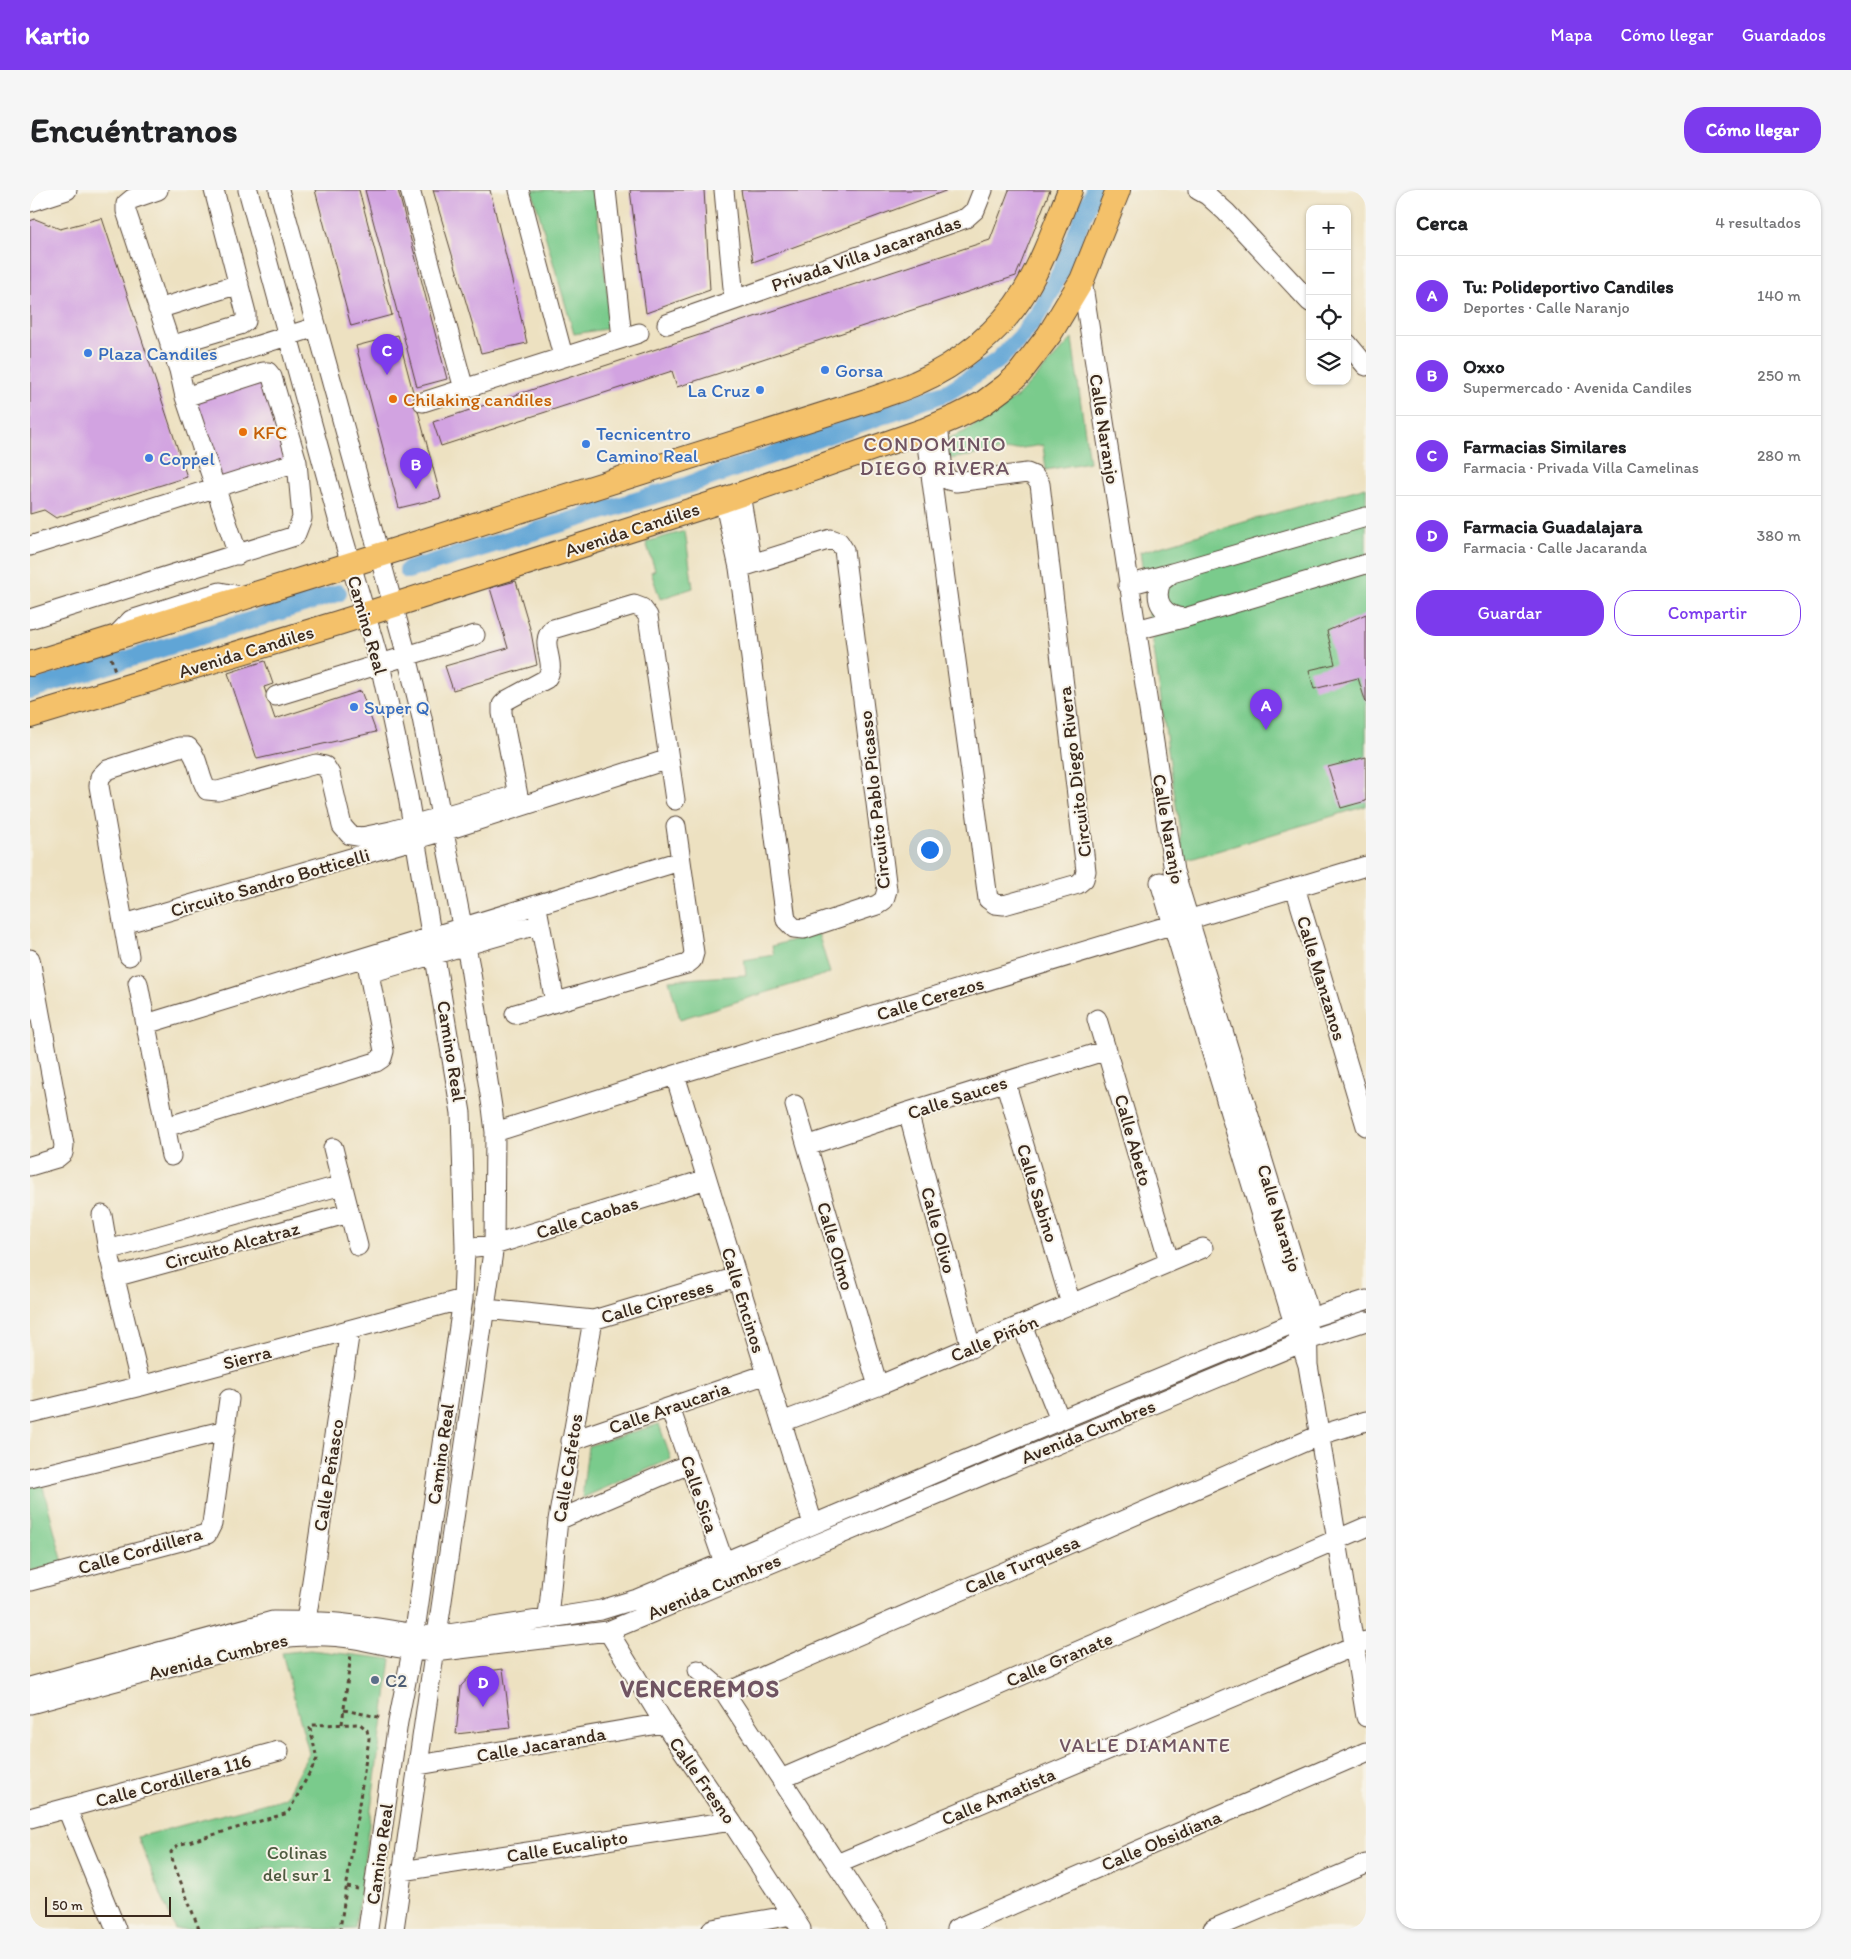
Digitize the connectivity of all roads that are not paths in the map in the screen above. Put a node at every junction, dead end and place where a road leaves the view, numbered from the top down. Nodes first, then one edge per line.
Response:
1 (67, 190) edge
2 (158, 190) edge
3 (214, 190) edge
4 (248, 190) edge
5 (279, 190) edge
6 (410, 190) edge
7 (519, 190) edge
8 (606, 190) edge
9 (724, 190) edge
10 (983, 190) edge
11 (1070, 190) edge
12 (1132, 190) edge
13 (1198, 190) edge
14 (1115, 198) edge
15 (30, 202) edge
16 (1082, 280) junction
17 (239, 284) junction
18 (1306, 298) edge
19 (734, 299) junction
20 (158, 309) junction
21 (667, 324) dead end
22 (316, 327) junction
23 (287, 336) junction
24 (170, 346) junction
25 (1351, 348) edge
26 (563, 356) junction
27 (1366, 366) edge
28 (179, 370) junction
29 (464, 389) junction
30 (185, 397) junction
31 (423, 402) dead end
32 (931, 427) junction
33 (297, 462) junction
34 (216, 488) junction
35 (732, 497) junction
36 (1366, 516) edge
37 (30, 546) edge
38 (238, 554) junction
39 (378, 555) junction
40 (351, 564) junction
41 (1366, 564) edge
42 (746, 566) junction
43 (1172, 573) junction
44 (1128, 585) junction
45 (392, 605) junction
46 (366, 614) junction
47 (1184, 618) junction
48 (30, 619) edge
49 (1136, 630) junction
50 (475, 635) dead end
51 (407, 656) junction
52 (37, 659) edge
53 (380, 664) junction
54 (276, 696) dead end
55 (30, 716) edge
56 (669, 759) junction
57 (675, 800) dead end
58 (519, 801) junction
59 (442, 824) junction
60 (676, 826) dead end
61 (415, 832) junction
62 (680, 860) junction
63 (1366, 866) edge
64 (1160, 882) dead end
65 (1295, 887) junction
66 (536, 905) junction
67 (1180, 922) junction
68 (124, 924) junction
69 (540, 924) junction
70 (464, 937) junction
71 (434, 945) junction
72 (129, 956) dead end
73 (30, 959) edge
74 (367, 965) junction
75 (138, 983) dead end
76 (555, 1002) junction
77 (515, 1014) dead end
78 (1097, 1019) dead end
79 (146, 1024) junction
80 (1107, 1050) junction
81 (675, 1075) junction
82 (1005, 1081) junction
83 (795, 1105) dead end
84 (908, 1112) junction
85 (1366, 1126) edge
86 (166, 1127) junction
87 (495, 1132) junction
88 (807, 1146) junction
89 (333, 1148) dead end
90 (171, 1156) dead end
91 (30, 1166) edge
92 (708, 1180) junction
93 (342, 1185) junction
94 (349, 1213) junction
95 (102, 1215) dead end
96 (494, 1245) junction
97 (358, 1246) dead end
98 (465, 1248) junction
99 (1203, 1248) dead end
100 (108, 1250) junction
101 (1169, 1261) junction
102 (114, 1277) junction
103 (738, 1277) junction
104 (463, 1299) junction
105 (1366, 1300) edge
106 (1071, 1304) junction
107 (486, 1308) junction
108 (593, 1320) junction
109 (1301, 1321) junction
110 (1366, 1321) edge
111 (1022, 1325) junction
112 (350, 1330) junction
113 (1304, 1342) junction
114 (971, 1348) junction
115 (767, 1374) junction
116 (141, 1386) junction
117 (878, 1386) junction
118 (229, 1399) dead end
119 (670, 1408) junction
120 (30, 1413) edge
121 (1060, 1420) junction
122 (1366, 1421) edge
123 (782, 1422) junction
124 (226, 1430) junction
125 (1320, 1435) junction
126 (571, 1440) junction
127 (689, 1464) junction
128 (30, 1478) edge
129 (558, 1520) junction
130 (813, 1524) junction
131 (1366, 1527) edge
132 (1337, 1540) junction
133 (723, 1562) junction
134 (731, 1579) junction
135 (30, 1581) edge
136 (548, 1617) junction
137 (306, 1621) junction
138 (608, 1630) junction
139 (413, 1643) junction
140 (436, 1644) junction
141 (1360, 1644) edge
142 (698, 1670) dead end
143 (32, 1692) edge
144 (725, 1693) junction
145 (1366, 1717) edge
146 (664, 1723) junction
147 (279, 1751) dead end
148 (1366, 1752) edge
149 (419, 1765) junction
150 (781, 1779) junction
151 (67, 1808) junction
152 (30, 1818) edge
153 (731, 1820) junction
154 (837, 1864) junction
155 (1366, 1864) edge
156 (402, 1871) junction
157 (796, 1922) edge
158 (116, 1929) edge
159 (368, 1929) edge
160 (394, 1929) edge
161 (712, 1929) edge
162 (879, 1929) edge
163 (956, 1929) edge
164 (1213, 1929) edge

1 - 15 street
2 - 20 street
3 - 17 street
4 - 23 street, Camino Real
5 - 22 street, Camino Real
6 - 29 street
7 - 26 street
8 - 26 street
9 - 19 street
10 - 19 street, Privada Villa Jacarandas
11 - 39 main road
12 - 14 street
13 - 18 street
14 - 16 main road, Avenida Candiles
16 - 32 main road, Avenida Candiles
16 - 44 street, Calle Naranjo
17 - 20 street
17 - 24 street
19 - 21 street, Privada Villa Jacarandas
20 - 24 street
22 - 23 street
22 - 39 street, Camino Real
23 - 28 street
23 - 40 street, Camino Real
24 - 28 street
25 - 27 street
26 - 29 street
28 - 30 street
29 - 31 street
30 - 33 street
30 - 34 street
32 - 32 street, Circuito Diego Rivera
32 - 35 main road, Avenida Candiles
33 - 34 street
33 - 38 street
34 - 37 street
34 - 38 street
35 - 42 street, Circuito Pablo Picasso
35 - 45 main road, Avenida Candiles
36 - 43 street
38 - 48 street
39 - 40 main road
39 - 45 street, Camino Real
40 - 46 street, Camino Real
40 - 52 main road
41 - 47 street
42 - 42 street, Circuito Pablo Picasso
43 - 44 street
43 - 47 street
44 - 49 street, Calle Naranjo
45 - 46 main road, Avenida Candiles
45 - 51 street, Camino Real
46 - 53 street, Camino Real
46 - 55 main road, Avenida Candiles
47 - 49 street
49 - 67 street, Calle Naranjo
50 - 51 street
51 - 53 street
51 - 59 street, Camino Real
53 - 54 street
53 - 61 street, Camino Real
56 - 57 street
56 - 58 street
56 - 58 street
58 - 59 street
59 - 61 street
59 - 70 street, Camino Real
60 - 62 street
61 - 68 street, Circuito Sandro Botticelli
61 - 68 street, Circuito Sandro Botticelli
61 - 71 street, Camino Real
62 - 66 street
62 - 76 street
63 - 65 street, Calle Cerezos
64 - 67 street, Calle Naranjo
65 - 67 street, Calle Cerezos
65 - 85 street, Calle Manzanos
66 - 69 street
66 - 70 street
67 - 81 street, Calle Cerezos
67 - 109 street, Calle Naranjo
68 - 72 street, Circuito Sandro Botticelli
69 - 70 street
69 - 76 street
70 - 71 street
70 - 87 street, Camino Real
71 - 74 street
71 - 98 street, Camino Real
73 - 91 street
74 - 79 street
74 - 86 street
75 - 79 street
76 - 77 street
78 - 80 street, Calle Abeto
79 - 86 street
80 - 82 street, Calle Sauces
80 - 101 street, Calle Abeto
81 - 87 street, Calle Cerezos
81 - 92 street, Calle Encinos
82 - 84 street, Calle Sauces
82 - 106 street, Calle Sabino
83 - 88 street, Calle Olmo
84 - 88 street, Calle Sauces
84 - 114 street, Calle Olivo
86 - 90 street
87 - 96 street, Camino Real
88 - 117 street, Calle Olmo
89 - 93 street
92 - 96 street, Calle Caobas
92 - 103 street, Calle Encinos
93 - 94 street
93 - 100 street, Circuito Alcatraz
94 - 97 street
94 - 102 street, Circuito Alcatraz
95 - 100 street
96 - 98 street, Calle Caobas
96 - 107 street, Camino Real
98 - 104 street, Camino Real
99 - 101 street, Calle Piñón
100 - 102 street
101 - 106 street, Calle Piñón
102 - 116 street
103 - 108 street, Calle Cipreses
103 - 115 street, Calle Encinos
104 - 112 street, Sierra
104 - 139 street, Camino Real
105 - 109 street, Avenida Cumbres
106 - 111 street, Calle Piñón
107 - 108 street, Calle Cipreses
107 - 140 street, Camino Real
108 - 126 street, Calle Cafetos
109 - 113 street, Calle Naranjo
109 - 121 street, Avenida Cumbres
110 - 113 street, Avenida Cumbres
111 - 114 street, Calle Piñón
111 - 121 street
112 - 116 street, Sierra
112 - 137 street, Calle Peñasco
113 - 125 street, Calle Naranjo
113 - 134 street, Avenida Cumbres
114 - 117 street, Calle Piñón
115 - 119 street, Calle Araucaria
115 - 123 street, Calle Encinos
116 - 120 street, Sierra
117 - 123 street, Calle Piñón
118 - 124 street, Calle Cordillera
119 - 126 street, Calle Araucaria
119 - 127 street, Calle Sica
121 - 130 street, Avenida Cumbres
122 - 125 street, Calle Turquesa
123 - 130 street, Calle Encinos
124 - 128 street
124 - 135 street, Calle Cordillera
125 - 132 street, Calle Naranjo
125 - 144 street, Calle Turquesa
126 - 129 street, Calle Cafetos
127 - 129 street
127 - 133 street, Calle Sica
129 - 136 street, Calle Cafetos
130 - 133 street, Avenida Cumbres
131 - 132 street, Calle Granate
132 - 141 street, Calle Naranjo
132 - 150 street, Calle Granate
133 - 134 street, Calle Sica
133 - 136 street, Avenida Cumbres
134 - 138 street, Avenida Cumbres
136 - 140 street, Avenida Cumbres
137 - 139 street, Avenida Cumbres
137 - 143 street, Avenida Cumbres
138 - 140 street, Avenida Cumbres
138 - 146 street, Calle Fresno
139 - 140 street, Avenida Cumbres
139 - 143 street, Avenida Cumbres
139 - 159 street, Camino Real
140 - 149 street, Camino Real
141 - 145 street, Calle Naranjo
141 - 154 street, Calle Amatista
142 - 144 street
144 - 150 street
146 - 149 street, Calle Jacaranda
146 - 153 street, Calle Fresno
147 - 151 street, Calle Cordillera 116
148 - 163 street, Calle Obsidiana
149 - 156 street, Camino Real
150 - 154 street
151 - 152 street, Calle Cordillera 116
151 - 158 street
153 - 156 street, Calle Eucalipto
153 - 157 street, Calle Fresno
154 - 162 street
155 - 164 street
156 - 160 street, Camino Real
157 - 161 street

